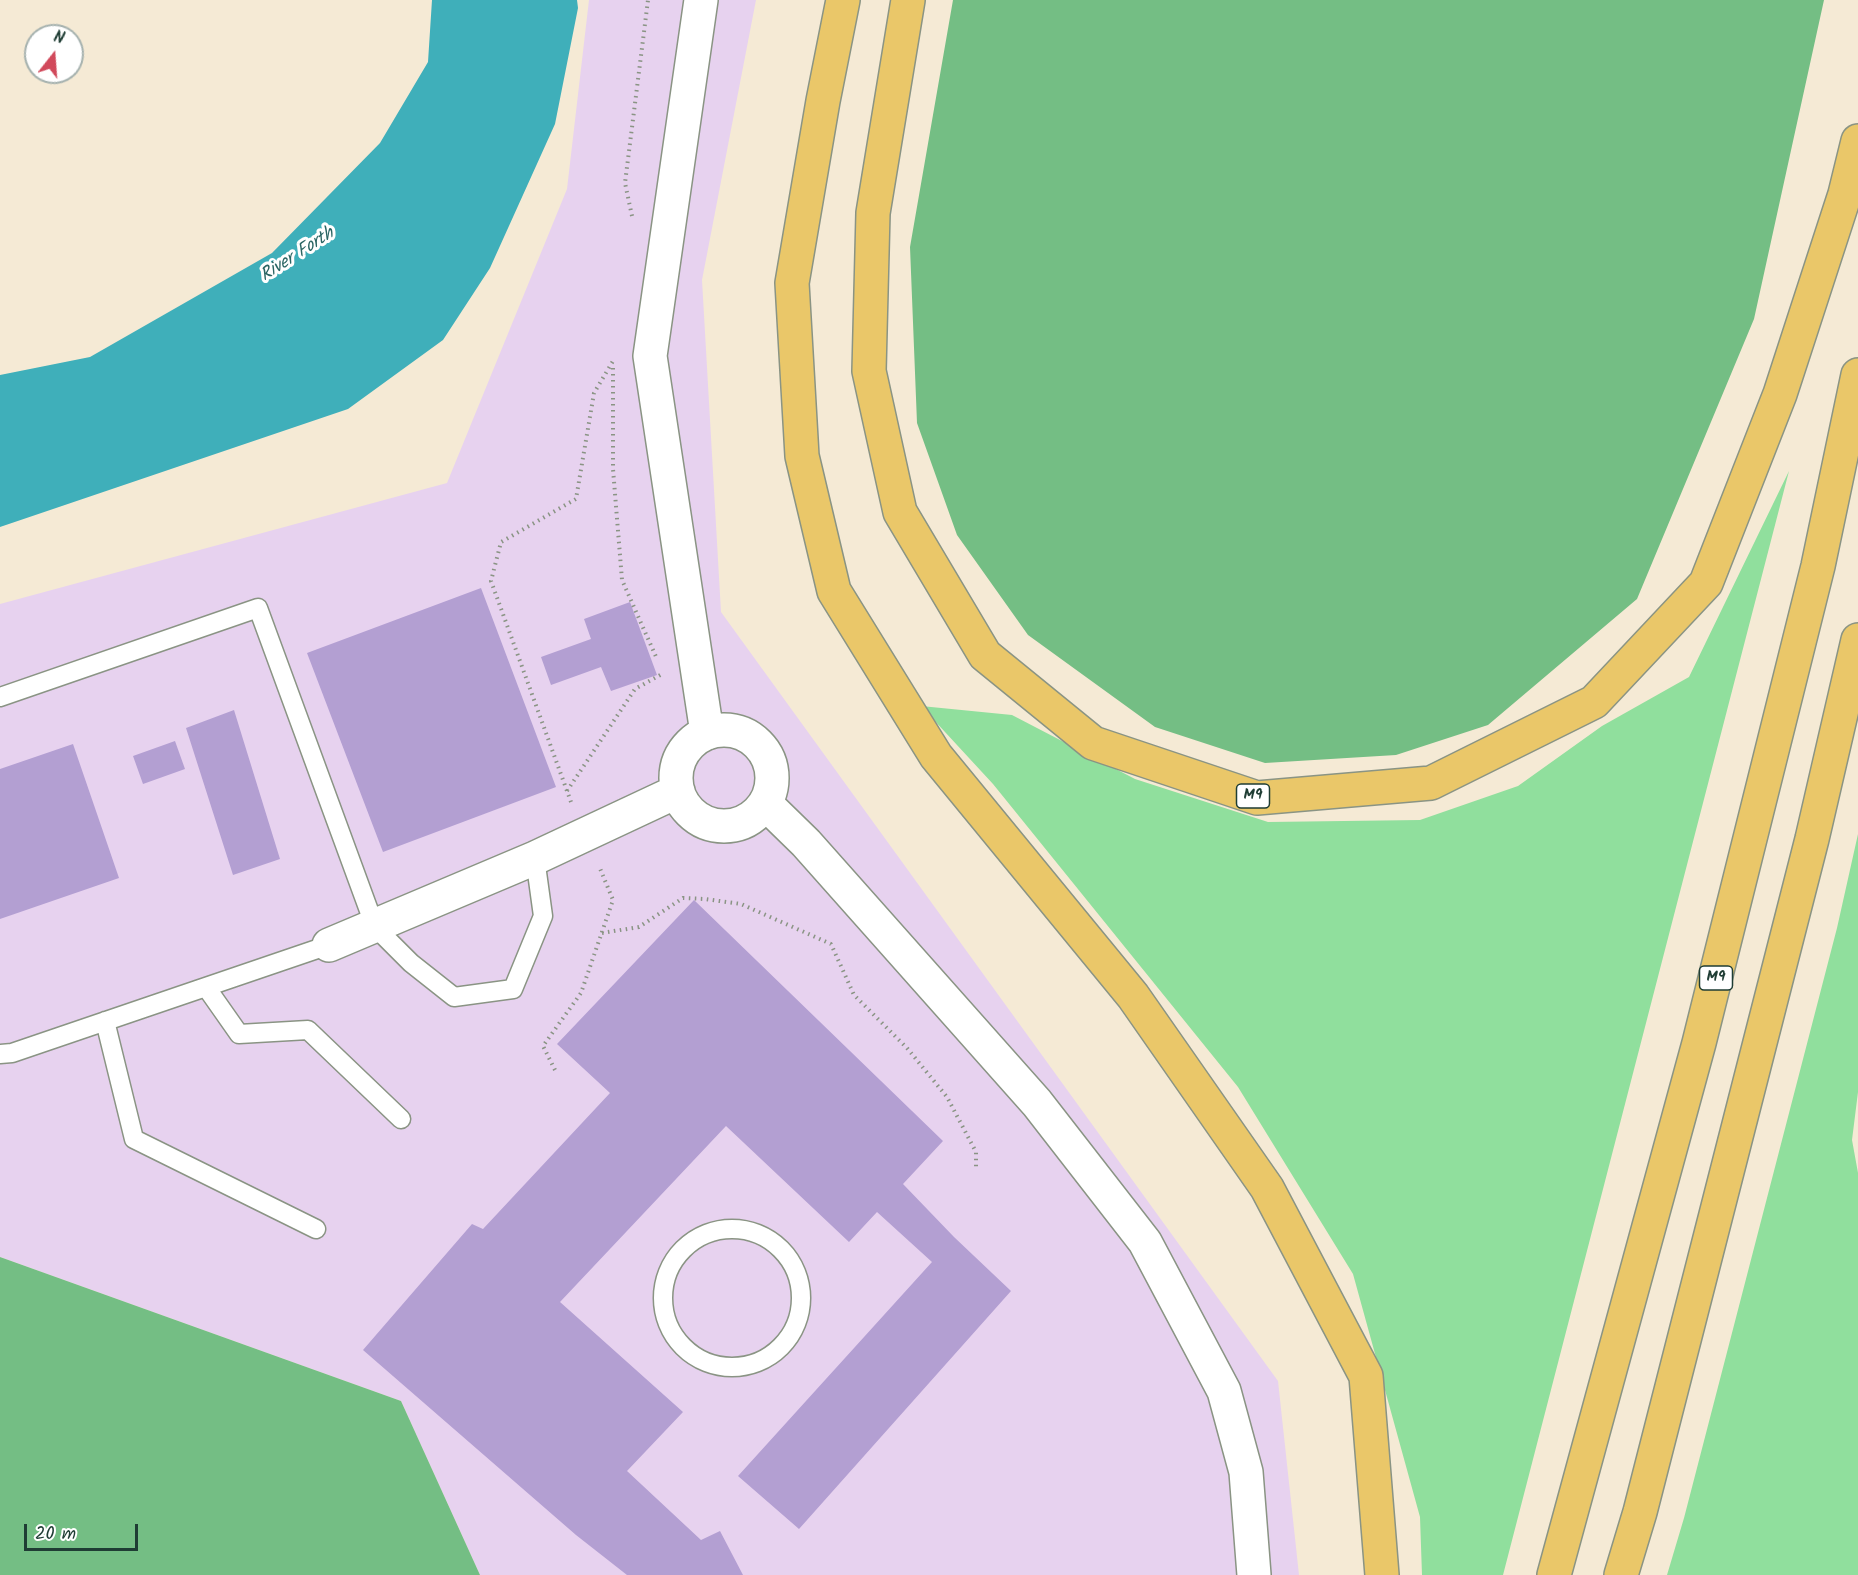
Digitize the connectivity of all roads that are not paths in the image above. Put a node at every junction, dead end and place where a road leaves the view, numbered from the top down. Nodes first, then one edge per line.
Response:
1 (701, 0) edge
2 (843, 0) edge
3 (908, 0) edge
4 (1858, 141) edge
5 (1858, 375) edge
6 (1858, 640) edge
7 (0, 698) edge
8 (706, 734) junction
9 (678, 792) junction
10 (765, 803) junction
11 (535, 858) junction
12 (375, 927) junction
13 (329, 945) joint
14 (206, 987) junction
15 (105, 1022) junction
16 (0, 1053) edge
17 (401, 1119) dead end
18 (316, 1229) dead end
19 (800, 1312) joint
20 (1254, 1575) edge
21 (1382, 1575) edge
22 (1554, 1575) edge
23 (1621, 1575) edge

1 - 8 street
2 - 21 highway
3 - 4 highway, M9
5 - 22 highway, M9
6 - 23 highway
7 - 12 lane
8 - 9 street
8 - 10 street
9 - 10 street
9 - 11 street
10 - 20 street
11 - 12 street
11 - 12 lane
12 - 13 street
13 - 14 lane
14 - 15 lane
14 - 17 lane
15 - 16 lane
15 - 18 lane
19 - 19 lane

